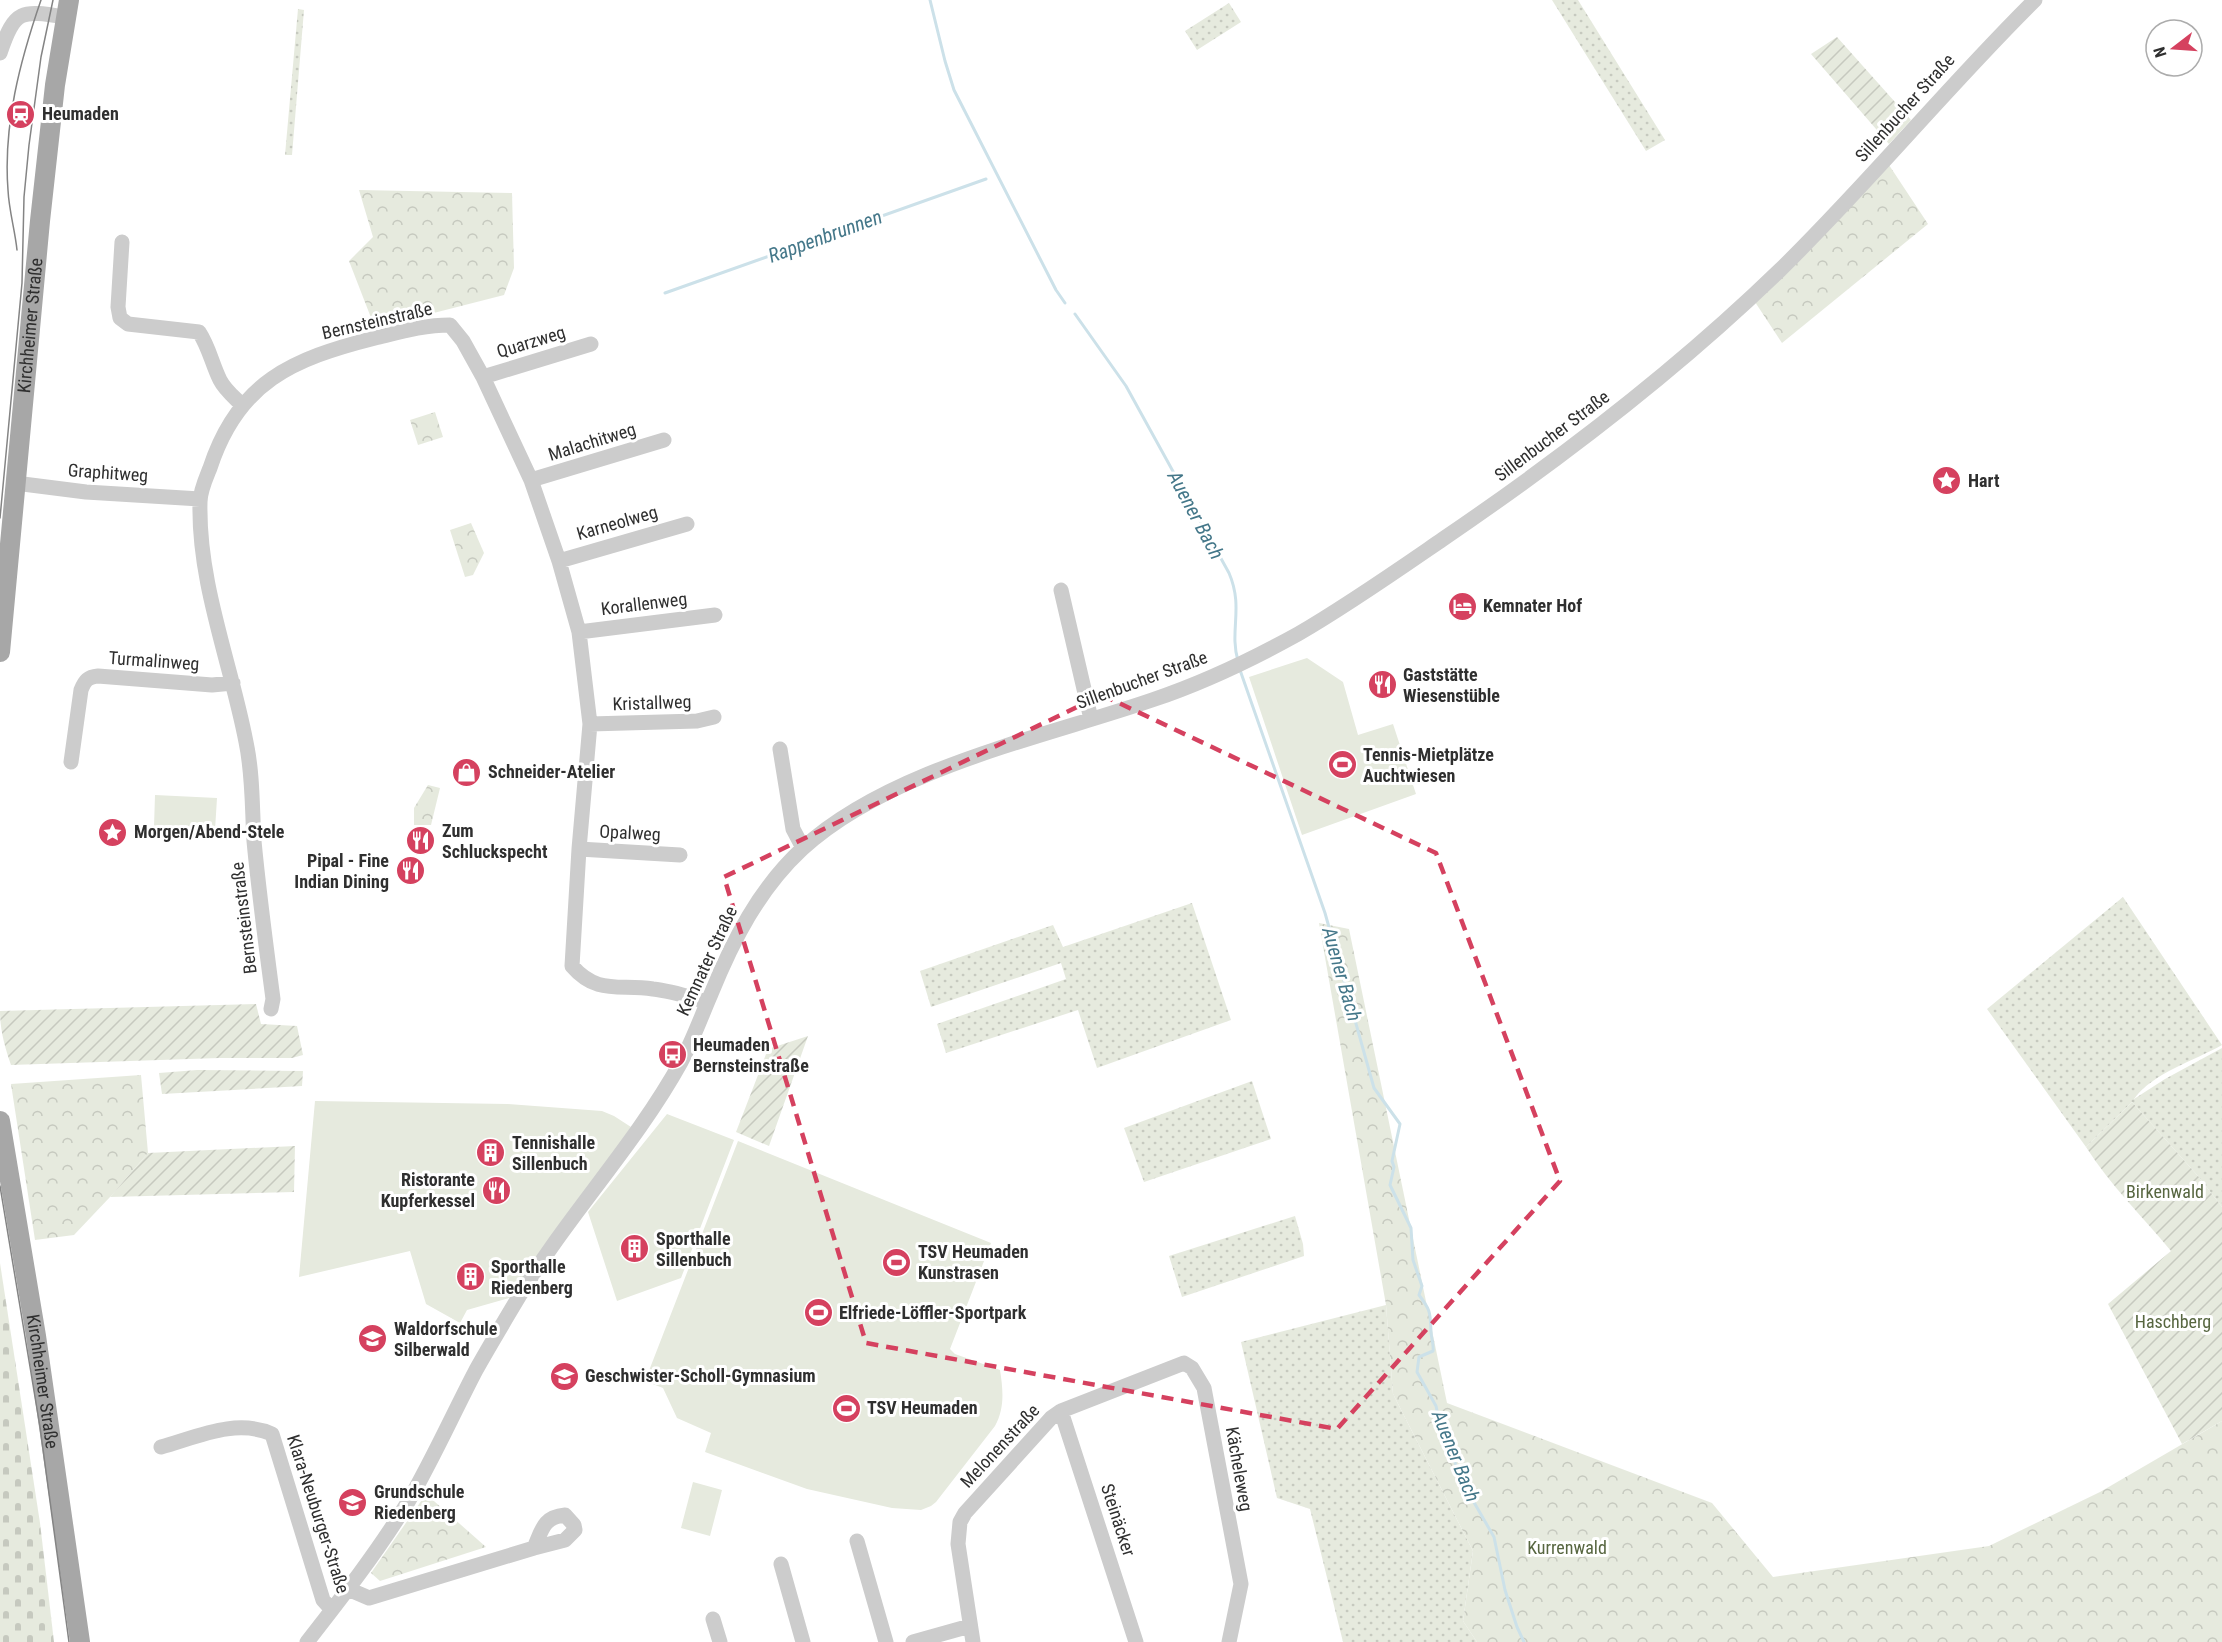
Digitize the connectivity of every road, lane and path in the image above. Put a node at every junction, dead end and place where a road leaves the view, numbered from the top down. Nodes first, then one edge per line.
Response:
1 (2035, 0) edge
2 (67, 9) edge
3 (0, 53) edge
4 (122, 242) dead end
5 (591, 344) dead end
6 (483, 377) junction
7 (242, 405) junction
8 (664, 441) dead end
9 (531, 480) junction
10 (15, 483) junction
11 (200, 499) junction
12 (687, 524) dead end
13 (559, 561) junction
14 (1061, 590) dead end
15 (715, 615) dead end
16 (579, 632) junction
17 (0, 652) edge
18 (233, 683) junction
19 (714, 717) dead end
20 (1091, 719) junction
21 (590, 724) junction
22 (780, 749) dead end
23 (991, 752) joint
24 (71, 762) dead end
25 (803, 848) junction
26 (579, 849) junction
27 (680, 855) dead end
28 (707, 1002) junction
29 (271, 1008) dead end
30 (0, 1121) edge
31 (1189, 1365) joint
32 (1061, 1411) junction
33 (161, 1447) dead end
34 (857, 1541) dead end
35 (534, 1548) dead end
36 (781, 1564) dead end
37 (348, 1589) junction
38 (332, 1610) junction
39 (713, 1619) dead end
40 (970, 1626) junction
41 (80, 1642) edge
42 (307, 1642) edge
43 (720, 1642) edge
44 (803, 1642) edge
45 (886, 1642) edge
46 (913, 1642) edge
47 (973, 1642) edge
48 (1136, 1642) edge
49 (1229, 1642) edge

1 - 20 street, Sillenbucher Straße
2 - 3 street
2 - 10 main road, Kirchheimer Straße
4 - 7 street
5 - 6 street, Quarzweg
6 - 7 street, Bernsteinstraße
6 - 9 street, Bernsteinstraße
7 - 11 street, Bernsteinstraße
8 - 9 street, Malachitweg
9 - 13 street, Bernsteinstraße
10 - 11 street, Graphitweg
10 - 17 main road, Kirchheimer Straße
11 - 18 street, Bernsteinstraße
12 - 13 street, Karneolweg
13 - 16 street, Bernsteinstraße
14 - 20 street
15 - 16 street, Korallenweg
16 - 21 street, Bernsteinstraße
18 - 24 street, Turmalinweg
18 - 29 street, Bernsteinstraße
19 - 21 street, Kristallweg
20 - 23 street, Sillenbucher Straße
21 - 26 street, Bernsteinstraße
22 - 25 street
23 - 25 street, Kemnater Straße
25 - 28 street, Kemnater Straße
26 - 27 street, Opalweg
26 - 28 street, Bernsteinstraße
28 - 37 street, Kemnater Straße
30 - 41 main road, Kirchheimer Straße
31 - 32 street, Melonenstraße
31 - 49 street, Kächeleweg
32 - 40 street, Melonenstraße
32 - 48 street, Steinäcker
33 - 38 street, Klara-Neuburger-Straße
34 - 45 street
35 - 37 street
36 - 44 street
37 - 38 street, Kemnater Straße
38 - 42 street, Kemnater Straße
39 - 43 street
40 - 46 street
40 - 47 street, Melonenstraße

